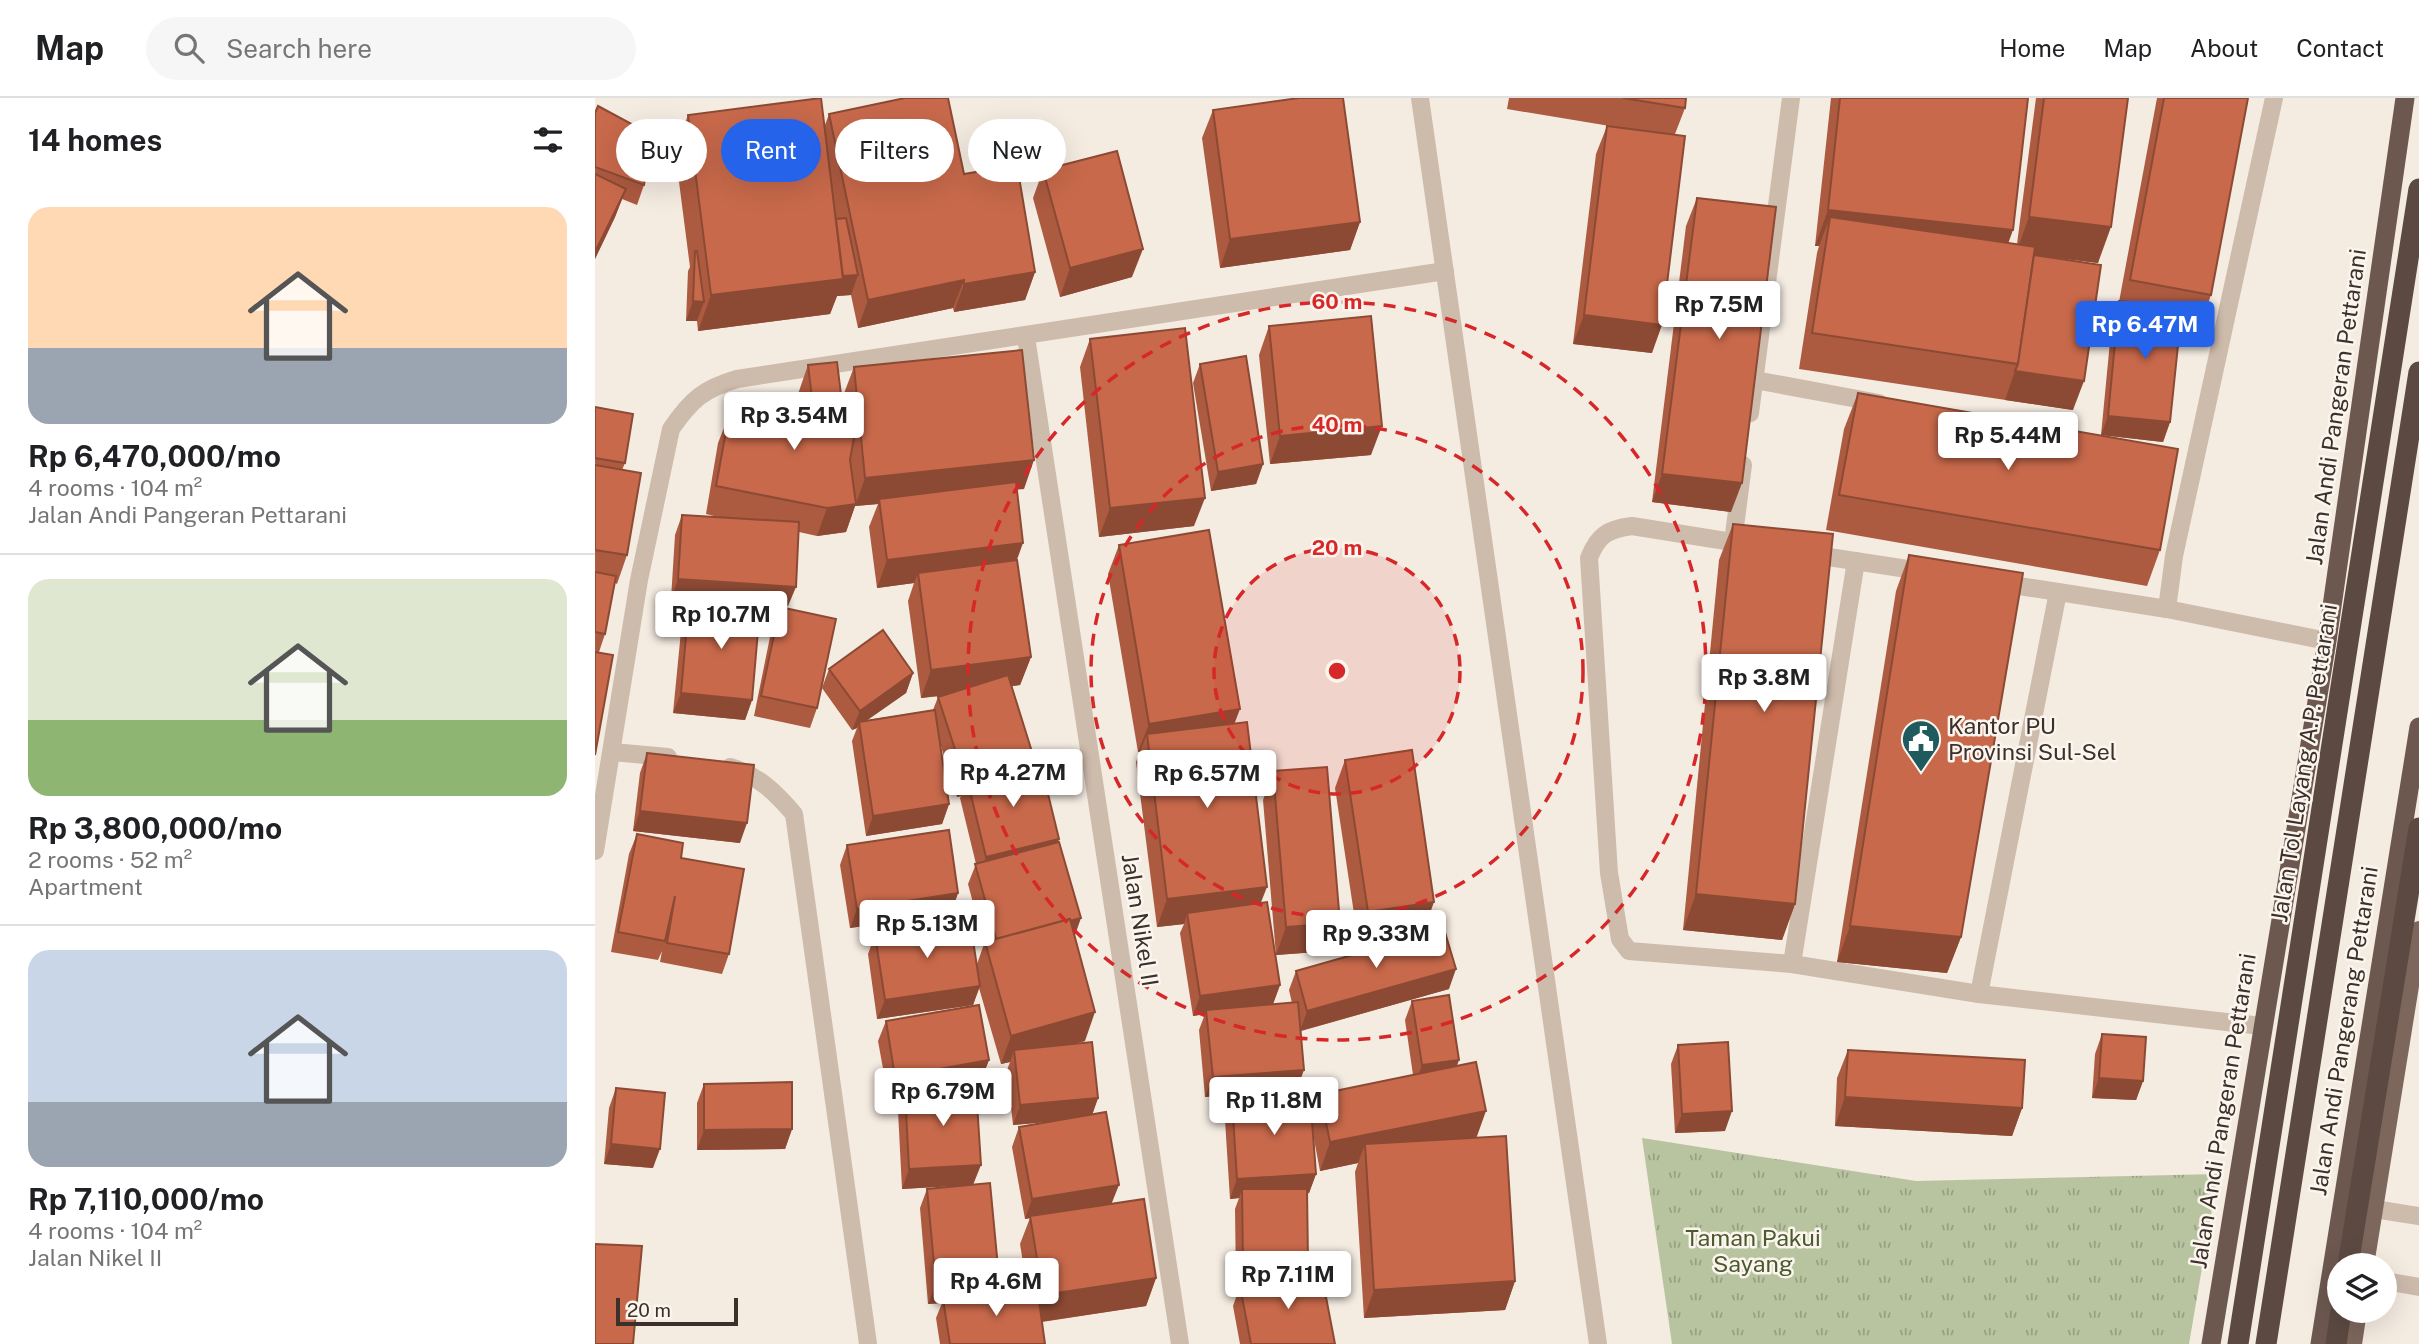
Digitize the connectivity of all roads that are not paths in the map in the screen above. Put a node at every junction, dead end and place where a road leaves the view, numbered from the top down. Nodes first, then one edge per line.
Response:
1 (1420, 98) edge
2 (1791, 98) edge
3 (2274, 98) edge
4 (2405, 98) edge
5 (2419, 189) edge
6 (1445, 271) junction
7 (1026, 337) junction
8 (2419, 372) edge
9 (1755, 380) junction
10 (1891, 405) edge
11 (1733, 542) junction
12 (1856, 561) junction
13 (1950, 576) edge
14 (1977, 580) edge
15 (2059, 592) junction
16 (2167, 608) junction
17 (2327, 640) junction
18 (2419, 727) edge
19 (612, 752) junction
20 (681, 758) edge
21 (708, 761) edge
22 (2419, 828) edge
23 (595, 851) edge
24 (2419, 930) edge
25 (1792, 964) junction
26 (1979, 994) junction
27 (2262, 1026) junction
28 (2374, 1209) junction
29 (2419, 1216) edge
30 (2350, 1253) edge
31 (2367, 1253) edge
32 (2397, 1283) edge
33 (2419, 1287) edge
34 (2339, 1323) edge
35 (2356, 1323) edge
36 (868, 1344) edge
37 (1180, 1344) edge
38 (1598, 1344) edge
39 (2211, 1344) edge
40 (2238, 1344) edge
41 (2266, 1344) edge
42 (2320, 1344) edge
43 (2336, 1344) edge
44 (2353, 1344) edge

1 - 6 street
2 - 9 street
3 - 16 street
4 - 17 highway, Jalan Andi Pangeran Pettarani
5 - 40 highway, Jalan Tol Layang A.P. Pettarani
6 - 7 street
6 - 38 street
7 - 19 street
7 - 37 street, Jalan Nikel II
8 - 41 highway
9 - 10 street
9 - 11 street
11 - 12 street
11 - 25 street
12 - 13 street
12 - 25 street
14 - 15 street
15 - 16 street
15 - 26 street
16 - 17 street
17 - 27 highway, Jalan Andi Pangeran Pettarani
18 - 42 highway, Jalan Andi Pangerang Pettarani
19 - 20 street
19 - 23 street
21 - 36 street
22 - 30 highway
24 - 28 main road
25 - 26 street
26 - 27 street
27 - 39 highway, Jalan Andi Pangeran Pettarani
28 - 29 street
28 - 31 main road
32 - 33 street
34 - 43 highway
35 - 44 main road

